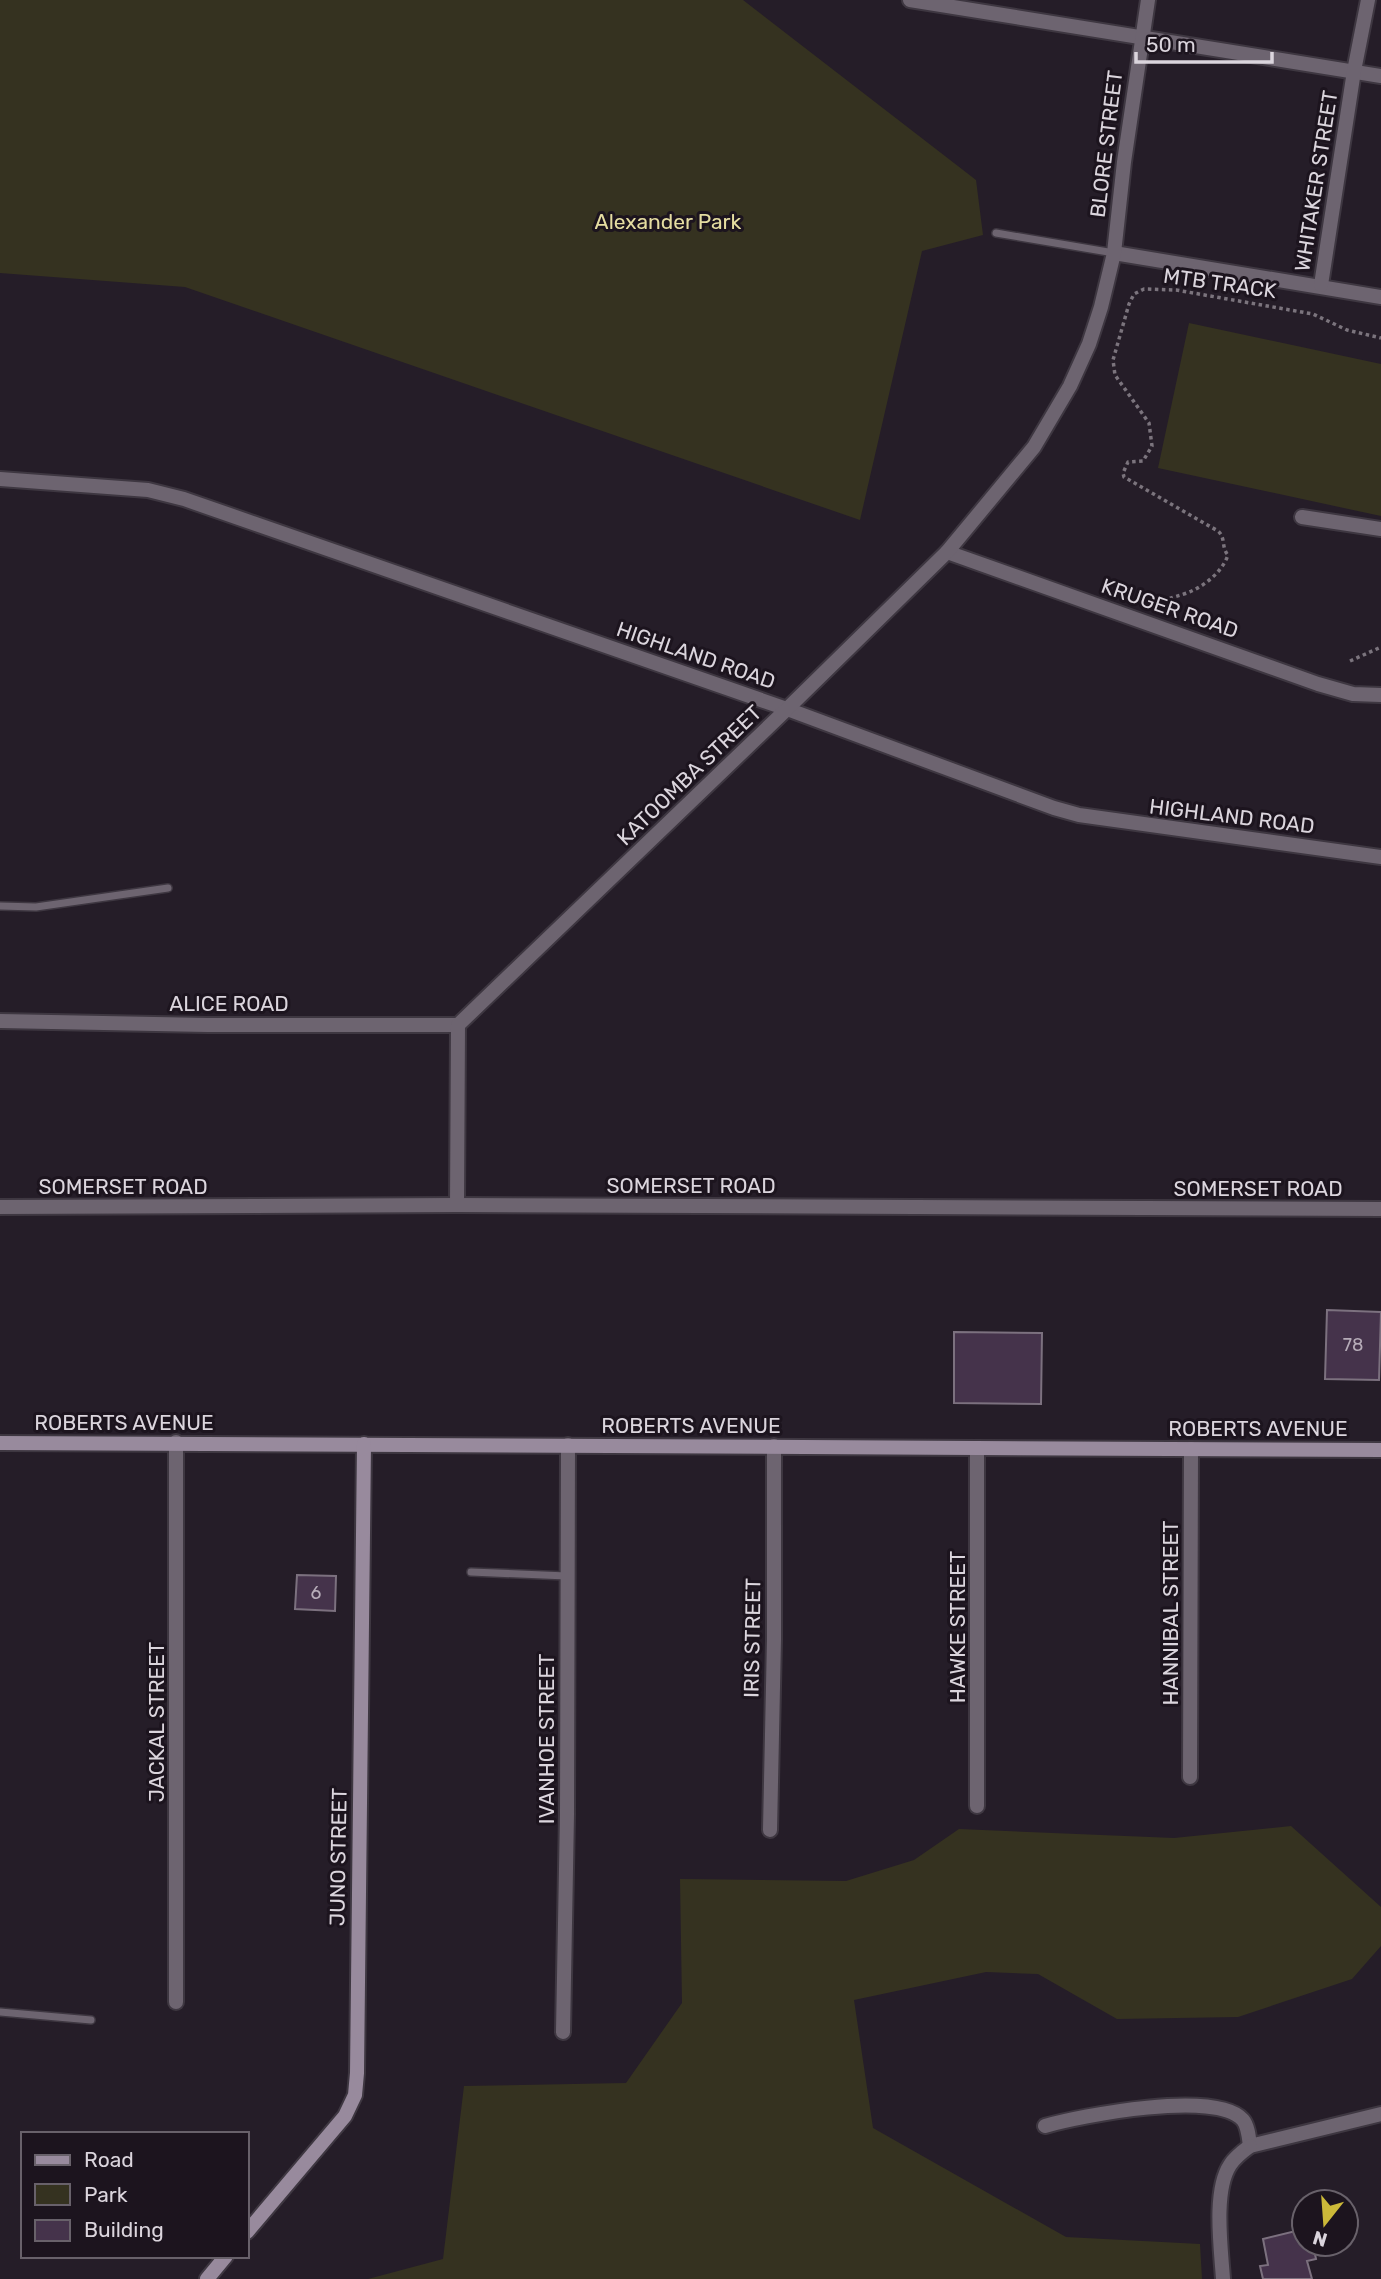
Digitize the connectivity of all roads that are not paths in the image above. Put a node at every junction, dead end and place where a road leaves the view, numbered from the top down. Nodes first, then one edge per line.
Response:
1 (910, 0) edge
2 (1148, 0) edge
3 (1368, 0) edge
4 (1141, 38) junction
5 (1354, 72) junction
6 (1381, 76) edge
7 (996, 233) dead end
8 (1114, 253) junction
9 (1321, 285) junction
10 (1381, 296) edge
11 (0, 479) edge
12 (1302, 517) dead end
13 (1381, 529) edge
14 (947, 552) junction
15 (1381, 695) edge
16 (787, 709) junction
17 (1381, 858) edge
18 (168, 888) dead end
19 (0, 906) edge
20 (0, 1021) edge
21 (458, 1025) junction
22 (457, 1205) junction
23 (0, 1207) edge
24 (1381, 1209) edge
25 (176, 1442) junction
26 (0, 1443) edge
27 (364, 1444) junction
28 (568, 1445) junction
29 (774, 1446) junction
30 (978, 1448) junction
31 (1191, 1449) junction
32 (1381, 1450) edge
33 (471, 1572) dead end
34 (567, 1576) junction
35 (1190, 1777) dead end
36 (977, 1806) dead end
37 (770, 1830) dead end
38 (176, 2002) dead end
39 (0, 2012) edge
40 (91, 2020) dead end
41 (563, 2032) dead end
42 (1381, 2114) edge
43 (1045, 2126) dead end
44 (1250, 2146) junction
45 (248, 2231) edge
46 (224, 2258) edge
47 (207, 2279) edge
48 (1223, 2279) edge

1 - 4 street
2 - 4 street, BLORE STREET
3 - 5 street, WHITAKER STREET
4 - 5 street
4 - 8 street, BLORE STREET
5 - 6 street
5 - 9 street, WHITAKER STREET
7 - 8 lane
8 - 9 street
8 - 14 street, KATOOMBA STREET
9 - 10 street
11 - 16 street, HIGHLAND ROAD
12 - 13 street
14 - 15 street, KRUGER ROAD
14 - 16 street, KATOOMBA STREET
16 - 17 street, HIGHLAND ROAD
16 - 21 street, KATOOMBA STREET
18 - 19 lane
20 - 21 street, ALICE ROAD
21 - 22 street
22 - 23 street, SOMERSET ROAD
22 - 24 street, SOMERSET ROAD
25 - 26 main road, ROBERTS AVENUE
25 - 27 main road, ROBERTS AVENUE
25 - 38 street, JACKAL STREET
27 - 28 main road, ROBERTS AVENUE
27 - 45 main road, JUNO STREET
28 - 29 main road, ROBERTS AVENUE
28 - 34 street, IVANHOE STREET
29 - 30 main road, ROBERTS AVENUE
29 - 37 street, IRIS STREET
30 - 31 main road, ROBERTS AVENUE
30 - 36 street, HAWKE STREET
31 - 32 main road, ROBERTS AVENUE
31 - 35 street, HANNIBAL STREET
33 - 34 lane
34 - 41 street, IVANHOE STREET
39 - 40 lane
42 - 44 street
43 - 44 street
44 - 48 street
46 - 47 main road

